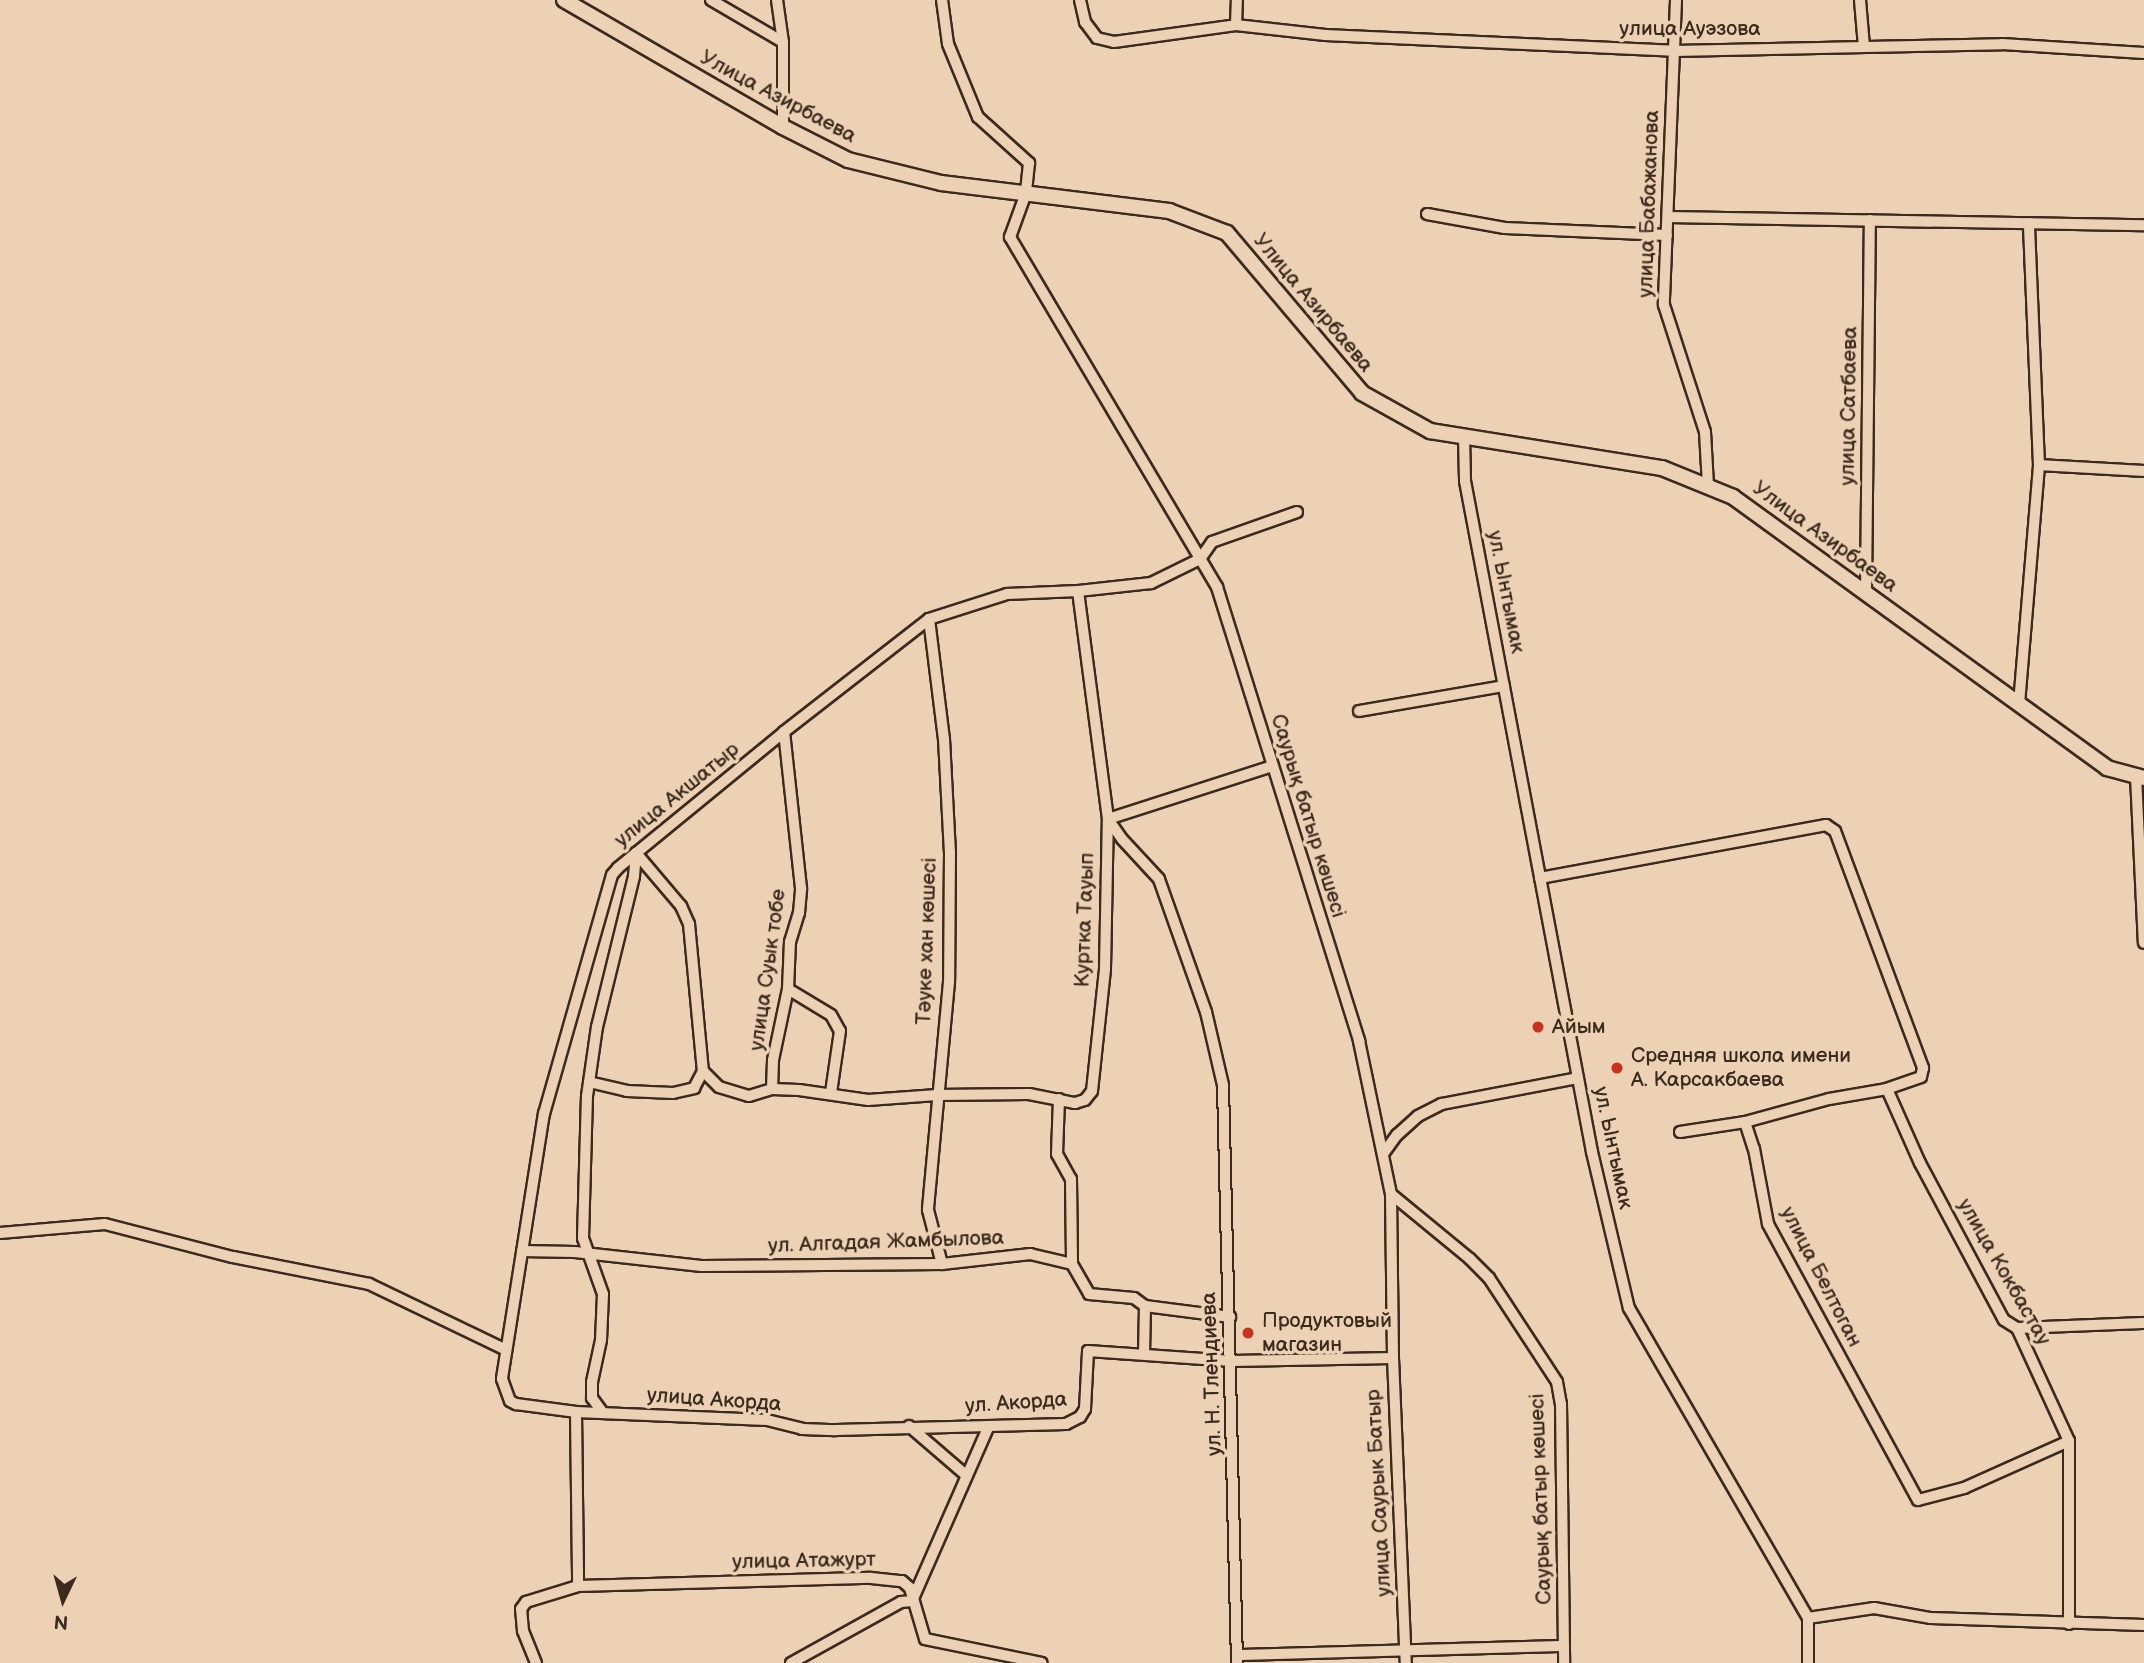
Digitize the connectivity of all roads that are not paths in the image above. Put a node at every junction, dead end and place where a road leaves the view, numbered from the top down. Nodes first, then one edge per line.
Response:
1 (564, 0) edge
2 (710, 0) edge
3 (777, 0) edge
4 (942, 0) edge
5 (1080, 0) edge
6 (1237, 0) edge
7 (1676, 0) edge
8 (1860, 0) edge
9 (1236, 25) junction
10 (783, 42) junction
11 (1864, 47) junction
12 (1674, 51) junction
13 (2144, 53) edge
14 (783, 127) junction
15 (1026, 193) junction
16 (1427, 214) dead end
17 (1668, 217) junction
18 (1870, 220) junction
19 (2029, 223) junction
20 (2144, 225) edge
21 (1667, 235) junction
22 (1464, 436) junction
23 (2039, 465) junction
24 (2144, 471) edge
25 (1708, 486) junction
26 (1297, 512) dead end
27 (1200, 559) junction
28 (1077, 591) junction
29 (1866, 591) junction
30 (929, 619) junction
31 (1504, 685) junction
32 (2019, 704) junction
33 (1359, 711) dead end
34 (784, 732) junction
35 (1272, 766) junction
36 (2141, 780) edge
37 (1108, 819) junction
38 (636, 853) junction
39 (1540, 878) junction
40 (2144, 943) edge
41 (788, 989) junction
42 (703, 1071) junction
43 (1578, 1078) junction
44 (589, 1082) junction
45 (772, 1089) junction
46 (1887, 1090) junction
47 (831, 1093) junction
48 (937, 1095) junction
49 (1059, 1099) junction
50 (1745, 1122) junction
51 (1680, 1132) dead end
52 (1383, 1154) junction
53 (1391, 1194) junction
54 (0, 1233) edge
55 (522, 1251) junction
56 (588, 1254) junction
57 (942, 1264) junction
58 (1072, 1264) junction
59 (1144, 1307) junction
60 (1230, 1317) junction
61 (2144, 1323) edge
62 (2017, 1328) junction
63 (506, 1350) junction
64 (1144, 1354) junction
65 (1393, 1359) junction
66 (1232, 1361) junction
67 (516, 1404) joint
68 (576, 1412) junction
69 (603, 1413) junction
70 (909, 1426) junction
71 (989, 1426) junction
72 (2068, 1441) junction
73 (965, 1475) junction
74 (578, 1586) junction
75 (912, 1601) junction
76 (1808, 1618) junction
77 (2069, 1624) junction
78 (2144, 1625) edge
79 (1564, 1646) junction
80 (1406, 1649) junction
81 (1237, 1659) edge
82 (536, 1663) edge
83 (791, 1663) edge
84 (1042, 1663) edge
85 (1406, 1663) edge
86 (1564, 1663) edge
87 (1808, 1663) edge

1 - 14 main road, Улица Азирбаева
2 - 10 street
3 - 10 street
4 - 15 street, Саурық батыр көшесі
5 - 9 street, улица Ауэзова
6 - 9 street
7 - 12 street, улица Бабажанова
8 - 11 street
9 - 12 street, улица Ауэзова
10 - 14 street
11 - 12 street, улица Ауэзова
11 - 13 street, улица Ауэзова
12 - 17 street, улица Бабажанова
14 - 15 main road, Улица Азирбаева
15 - 22 main road, Улица Азирбаева
15 - 27 street, Саурық батыр көшесі
16 - 21 street
17 - 18 street
17 - 21 street, улица Бабажанова
18 - 19 street
18 - 29 street, улица Сатбаева
19 - 20 street
19 - 23 street
21 - 25 street, улица Бабажанова
22 - 25 main road, Улица Азирбаева
22 - 31 street, ул. Ынтымак
23 - 24 street
23 - 32 street
25 - 29 main road, Улица Азирбаева
26 - 27 street, улица Акшатыр
27 - 28 street, улица Акшатыр
27 - 35 street, Саурық батыр көшесі
28 - 30 street, улица Акшатыр
28 - 37 street, Куртка Тауып
29 - 32 main road, Улица Азирбаева
30 - 34 street, улица Акшатыр
30 - 48 street, Тәуке хан көшесі
31 - 33 street
31 - 39 street, ул. Ынтымак
32 - 36 main road, Улица Азирбаева
34 - 38 street, улица Акшатыр
34 - 41 street, улица Суык тобе
35 - 37 street
35 - 52 street, Саурық батыр көшесі
36 - 40 street
37 - 49 street, Куртка Тауып
37 - 60 street, ул. Н. Тлендиева
38 - 42 street
38 - 44 street
38 - 55 street, улица Акшатыр
39 - 43 street, ул. Ынтымак
39 - 46 street
41 - 45 street, улица Суык тобе
41 - 47 street
42 - 44 street
42 - 45 street, Куртка Тауып
43 - 52 street
43 - 76 street, ул. Ынтымак
44 - 56 street
45 - 47 street, Куртка Тауып
46 - 50 street
46 - 62 street, улица Кокбастау
47 - 48 street, Куртка Тауып
48 - 49 street, Куртка Тауып
48 - 57 street, Тәуке хан көшесі
49 - 58 street
50 - 51 street
50 - 72 street, улица Белтоган
52 - 53 street, Саурық батыр көшесі
53 - 65 street, улица Саурык Батыр
53 - 79 street, Саурық батыр көшесі
54 - 63 street
55 - 56 street, ул. Алгадая Жамбылова
55 - 63 street, улица Акшатыр
56 - 57 street, ул. Алгадая Жамбылова
56 - 69 street
57 - 58 street, ул. Алгадая Жамбылова
58 - 59 street
59 - 60 street
59 - 64 street
60 - 66 street, ул. Н. Тлендиева
61 - 62 street
62 - 72 street, улица Кокбастау
63 - 67 street, улица Акшатыр
64 - 66 street, ул. Акорда
64 - 71 street, ул. Акорда
65 - 66 street, ул. Акорда
65 - 80 street, улица Саурык Батыр
66 - 81 street, ул. Н. Тлендиева
67 - 68 street, улица Акорда
68 - 69 street, улица Акорда
68 - 74 street
69 - 70 street, улица Акорда
70 - 71 street, ул. Акорда
70 - 73 street
71 - 73 street
72 - 77 street, улица Кокбастау
73 - 75 street
74 - 75 street, улица Атажурт
74 - 82 street, улица Атажурт
75 - 83 street
75 - 84 street, улица Атажурт
76 - 77 street
76 - 87 street
77 - 78 street
79 - 80 street
79 - 86 street, Саурық батыр көшесі
80 - 81 street
80 - 85 street, улица Саурык Батыр

